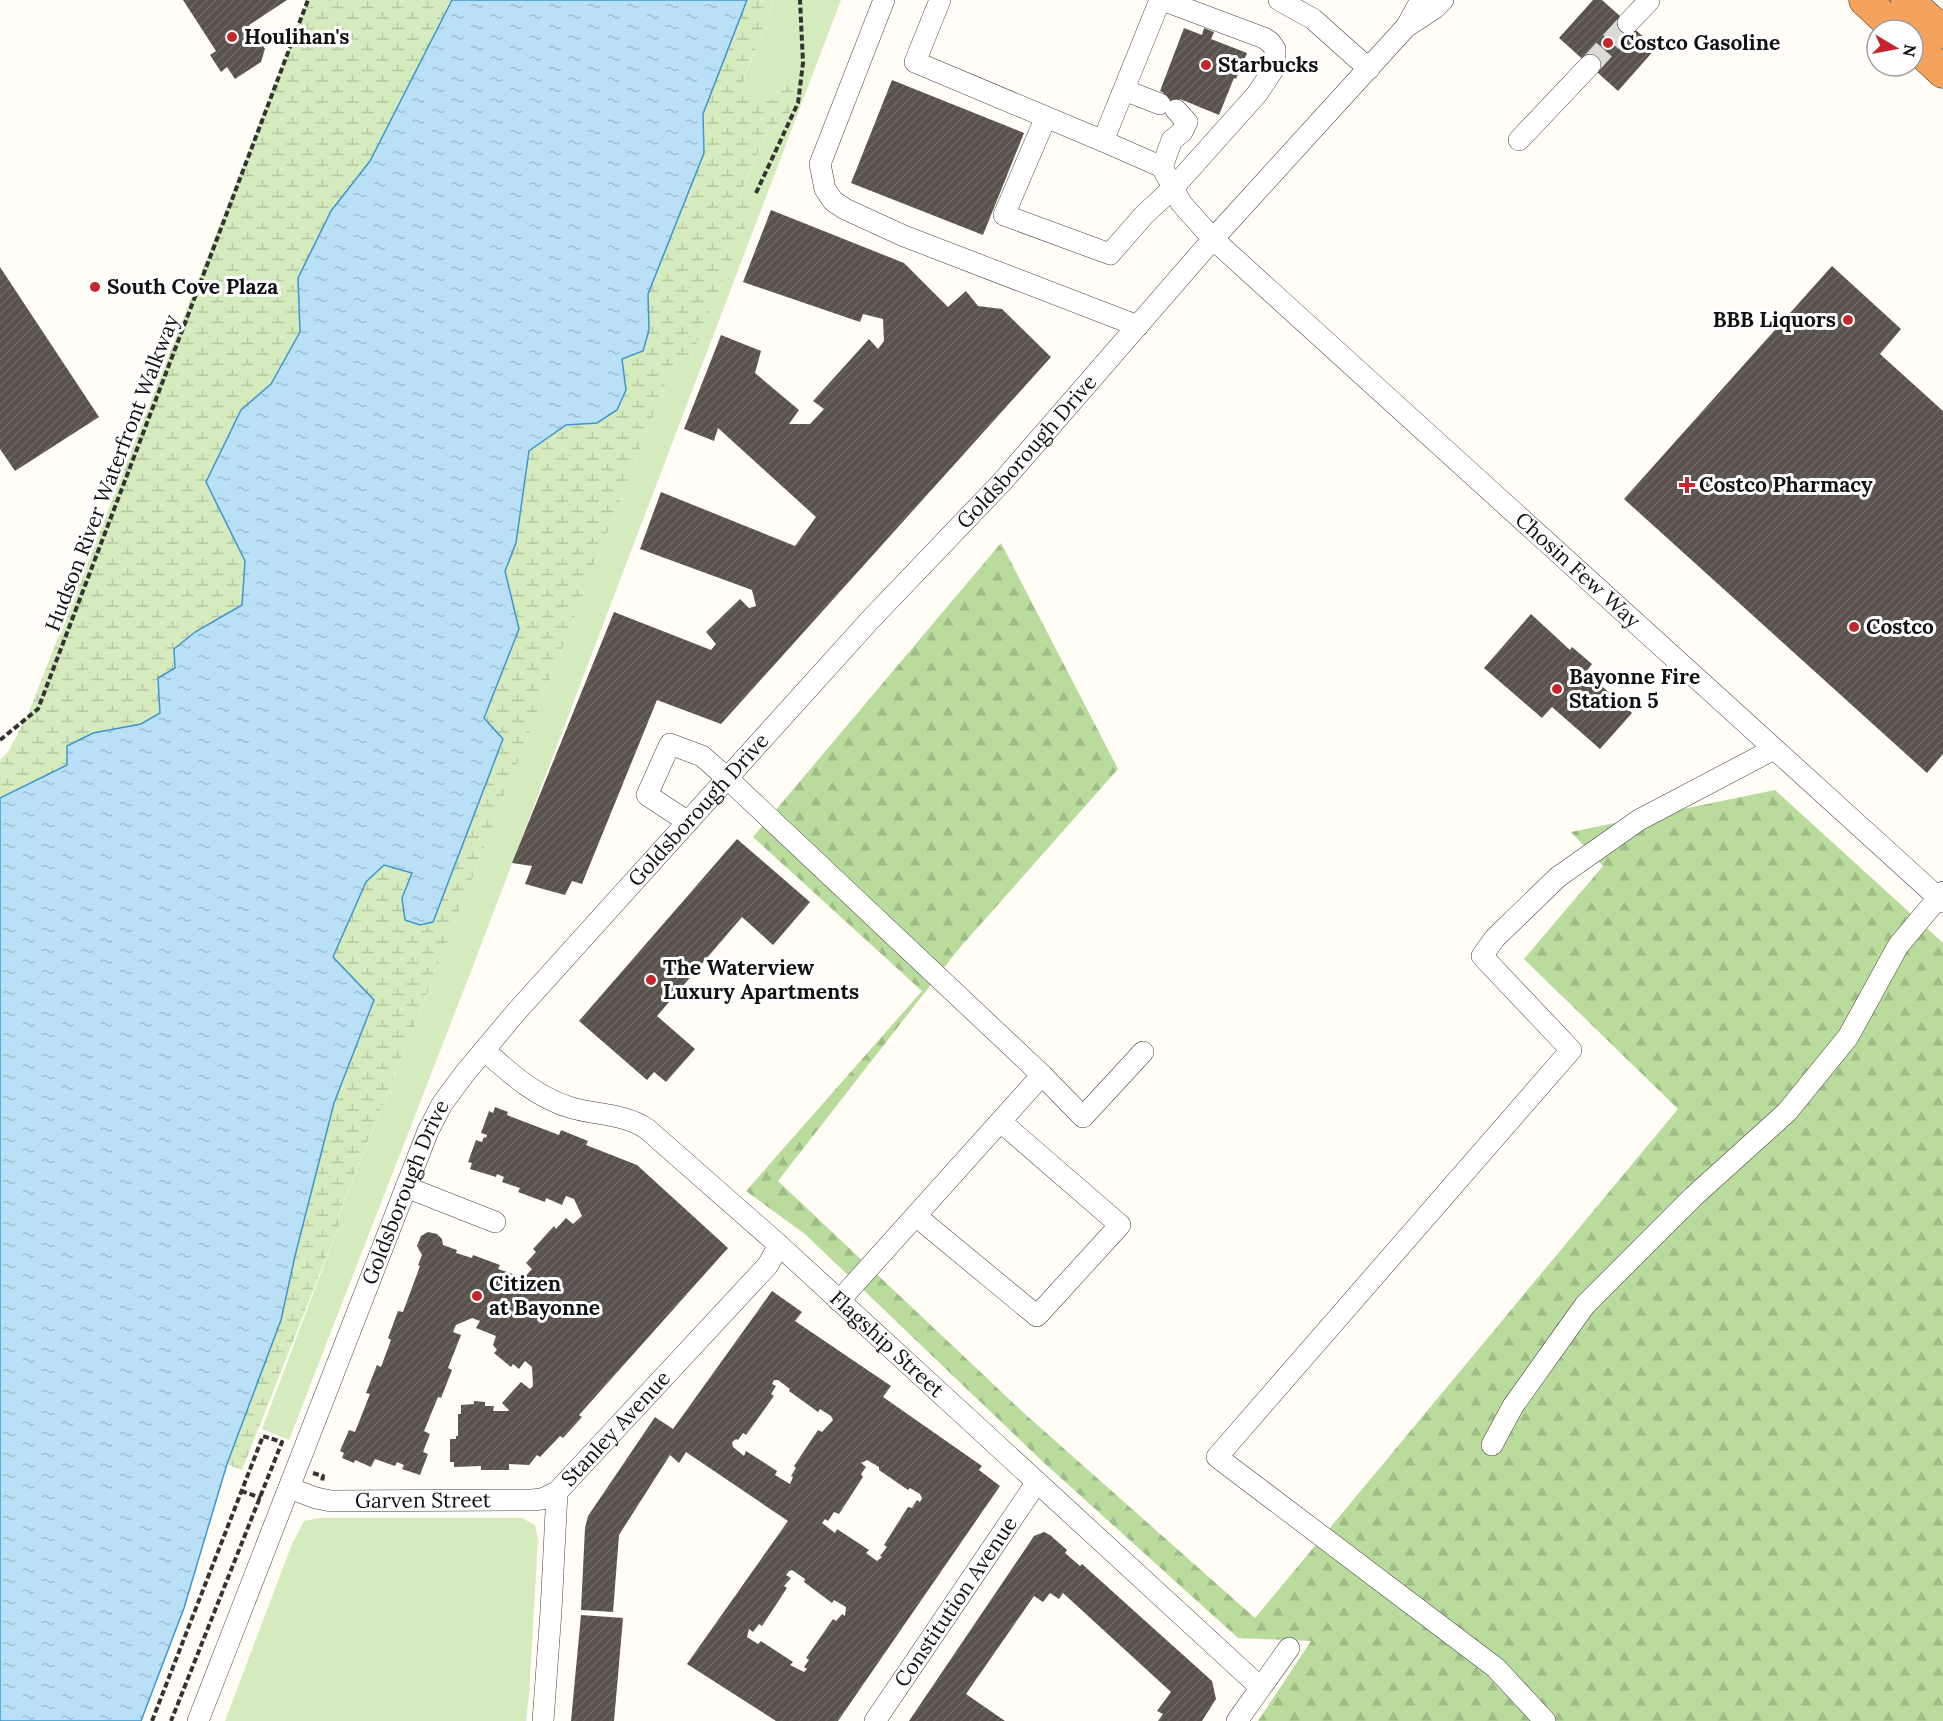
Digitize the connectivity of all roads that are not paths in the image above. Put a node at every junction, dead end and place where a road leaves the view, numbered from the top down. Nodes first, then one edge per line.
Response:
1 (884, 0) edge
2 (940, 0) edge
3 (1161, 0) edge
4 (1279, 0) edge
5 (1421, 0) edge
6 (1443, 0) edge
7 (1865, 0) edge
8 (1907, 0) edge
9 (1649, 1) edge
10 (1885, 18) edge
11 (1628, 23) tunnel mouth
12 (1406, 27) junction
13 (1943, 32) edge
14 (1925, 55) edge
15 (1590, 65) tunnel mouth
16 (1369, 69) junction
17 (1943, 72) edge
18 (1124, 90) junction
19 (1046, 117) junction
20 (1519, 140) dead end
21 (1103, 141) junction
22 (1162, 167) junction
23 (1173, 188) junction
24 (1213, 240) junction
25 (1138, 326) junction
26 (1774, 749) junction
27 (728, 779) junction
28 (688, 822) junction
29 (1941, 897) edge
30 (484, 1050) junction
31 (1143, 1052) dead end
32 (1042, 1076) junction
33 (1001, 1122) junction
34 (406, 1187) junction
35 (916, 1216) junction
36 (495, 1222) dead end
37 (778, 1245) junction
38 (839, 1301) junction
39 (1492, 1445) dead end
40 (1037, 1482) junction
41 (289, 1488) junction
42 (557, 1492) junction
43 (1288, 1648) dead end
44 (1260, 1687) junction
45 (198, 1721) edge
46 (543, 1721) edge
47 (875, 1721) edge
48 (1237, 1721) edge
49 (1545, 1721) edge

1 - 25 street
2 - 19 street
3 - 18 street
3 - 23 street
4 - 16 street
5 - 12 street, Goldsborough Drive
6 - 12 street, Goldsborough Drive
7 - 10 highway
8 - 13 highway
9 - 11 street
12 - 16 street, Goldsborough Drive
14 - 17 highway
15 - 20 street
16 - 24 street, Goldsborough Drive
18 - 21 street
18 - 22 street
19 - 21 street
19 - 23 street
21 - 22 street
22 - 23 street, Chosin Few Way
23 - 24 street, Chosin Few Way
24 - 25 street, Goldsborough Drive
24 - 26 street, Chosin Few Way
25 - 27 street, Goldsborough Drive
26 - 29 street, Chosin Few Way
26 - 49 street
27 - 28 street, Goldsborough Drive
27 - 28 street
27 - 32 street
28 - 30 street, Goldsborough Drive
29 - 39 street
30 - 34 street, Goldsborough Drive
30 - 37 street, Flagship Street
31 - 32 street
32 - 33 street
33 - 35 street
33 - 35 street
34 - 36 street
34 - 41 street, Goldsborough Drive
35 - 38 street
37 - 38 street, Flagship Street
37 - 42 street, Stanley Avenue
38 - 40 street, Flagship Street
40 - 44 street, Flagship Street
40 - 47 street, Constitution Avenue
41 - 42 street, Garven Street
41 - 45 street, Goldsborough Drive
42 - 46 street, Stanley Avenue
43 - 44 street
44 - 48 street

